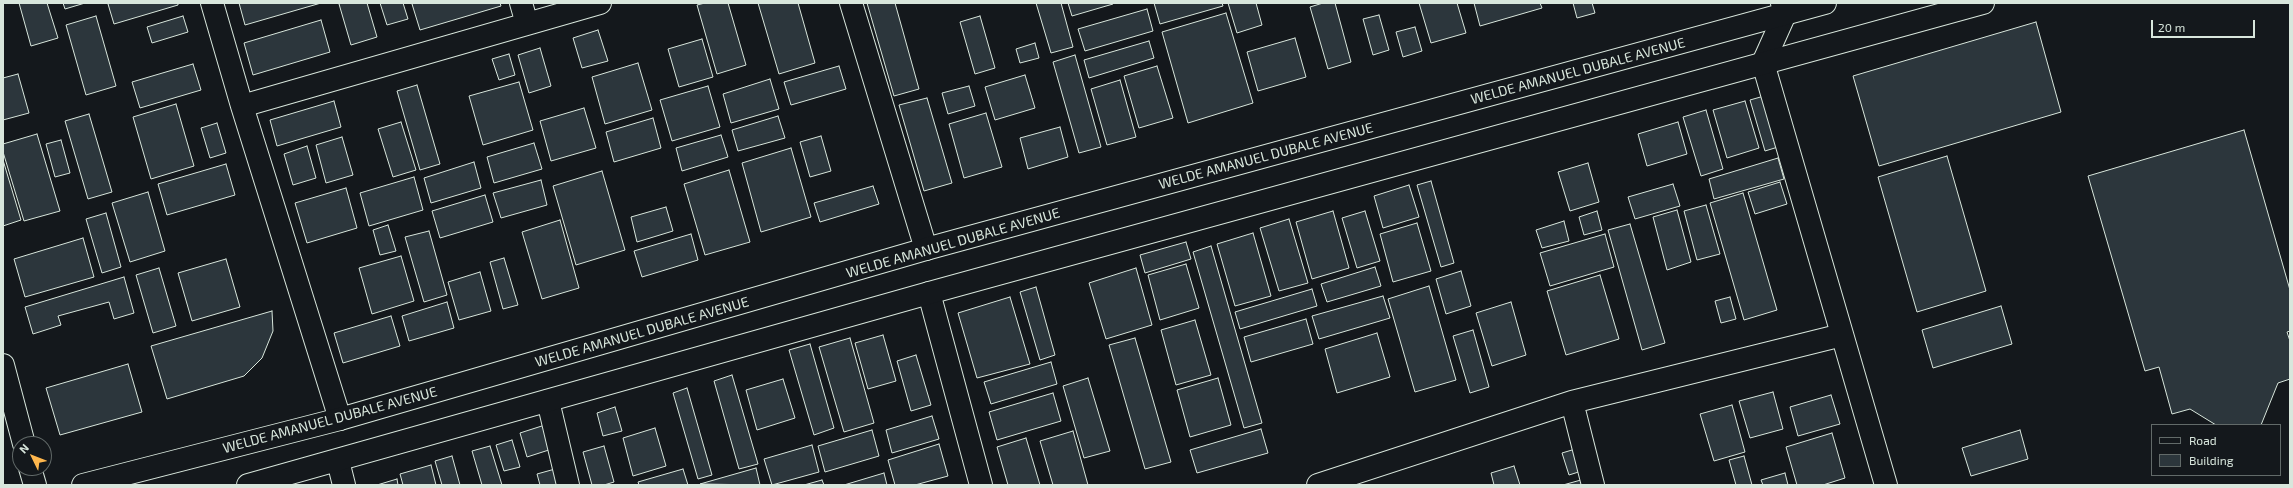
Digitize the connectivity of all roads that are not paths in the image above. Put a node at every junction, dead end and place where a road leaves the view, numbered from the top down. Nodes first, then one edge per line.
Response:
1 (212, 3) edge
2 (521, 3) edge
3 (600, 3) edge
4 (851, 3) edge
5 (1825, 3) edge
6 (1983, 3) edge
7 (1783, 9) edge
8 (527, 24) junction
9 (1763, 63) junction
10 (242, 106) junction
11 (926, 249) junction
12 (929, 293) junction
13 (1842, 335) junction
14 (3, 365) edge
15 (548, 401) junction
16 (1572, 402) junction
17 (340, 419) junction
18 (22, 436) edge
19 (338, 461) junction
20 (83, 485) edge
21 (248, 485) edge
22 (344, 485) edge
23 (568, 485) edge
24 (981, 485) edge
25 (1318, 485) edge
26 (1593, 485) edge
27 (1886, 485) edge

1 - 10 main road
2 - 8 main road
3 - 8 main road
4 - 11 main road
5 - 7 main road, WELDE AMANUEL DUBALE AVENUE
6 - 9 main road
7 - 9 main road
7 - 11 main road, WELDE AMANUEL DUBALE AVENUE
8 - 10 main road
9 - 12 main road
9 - 13 main road
10 - 17 main road
11 - 17 main road, WELDE AMANUEL DUBALE AVENUE
12 - 15 main road
12 - 24 main road
13 - 16 main road
13 - 27 main road
14 - 18 main road
15 - 19 main road
15 - 23 main road
16 - 25 main road
16 - 26 main road
17 - 20 main road, WELDE AMANUEL DUBALE AVENUE
19 - 21 main road
19 - 22 main road

